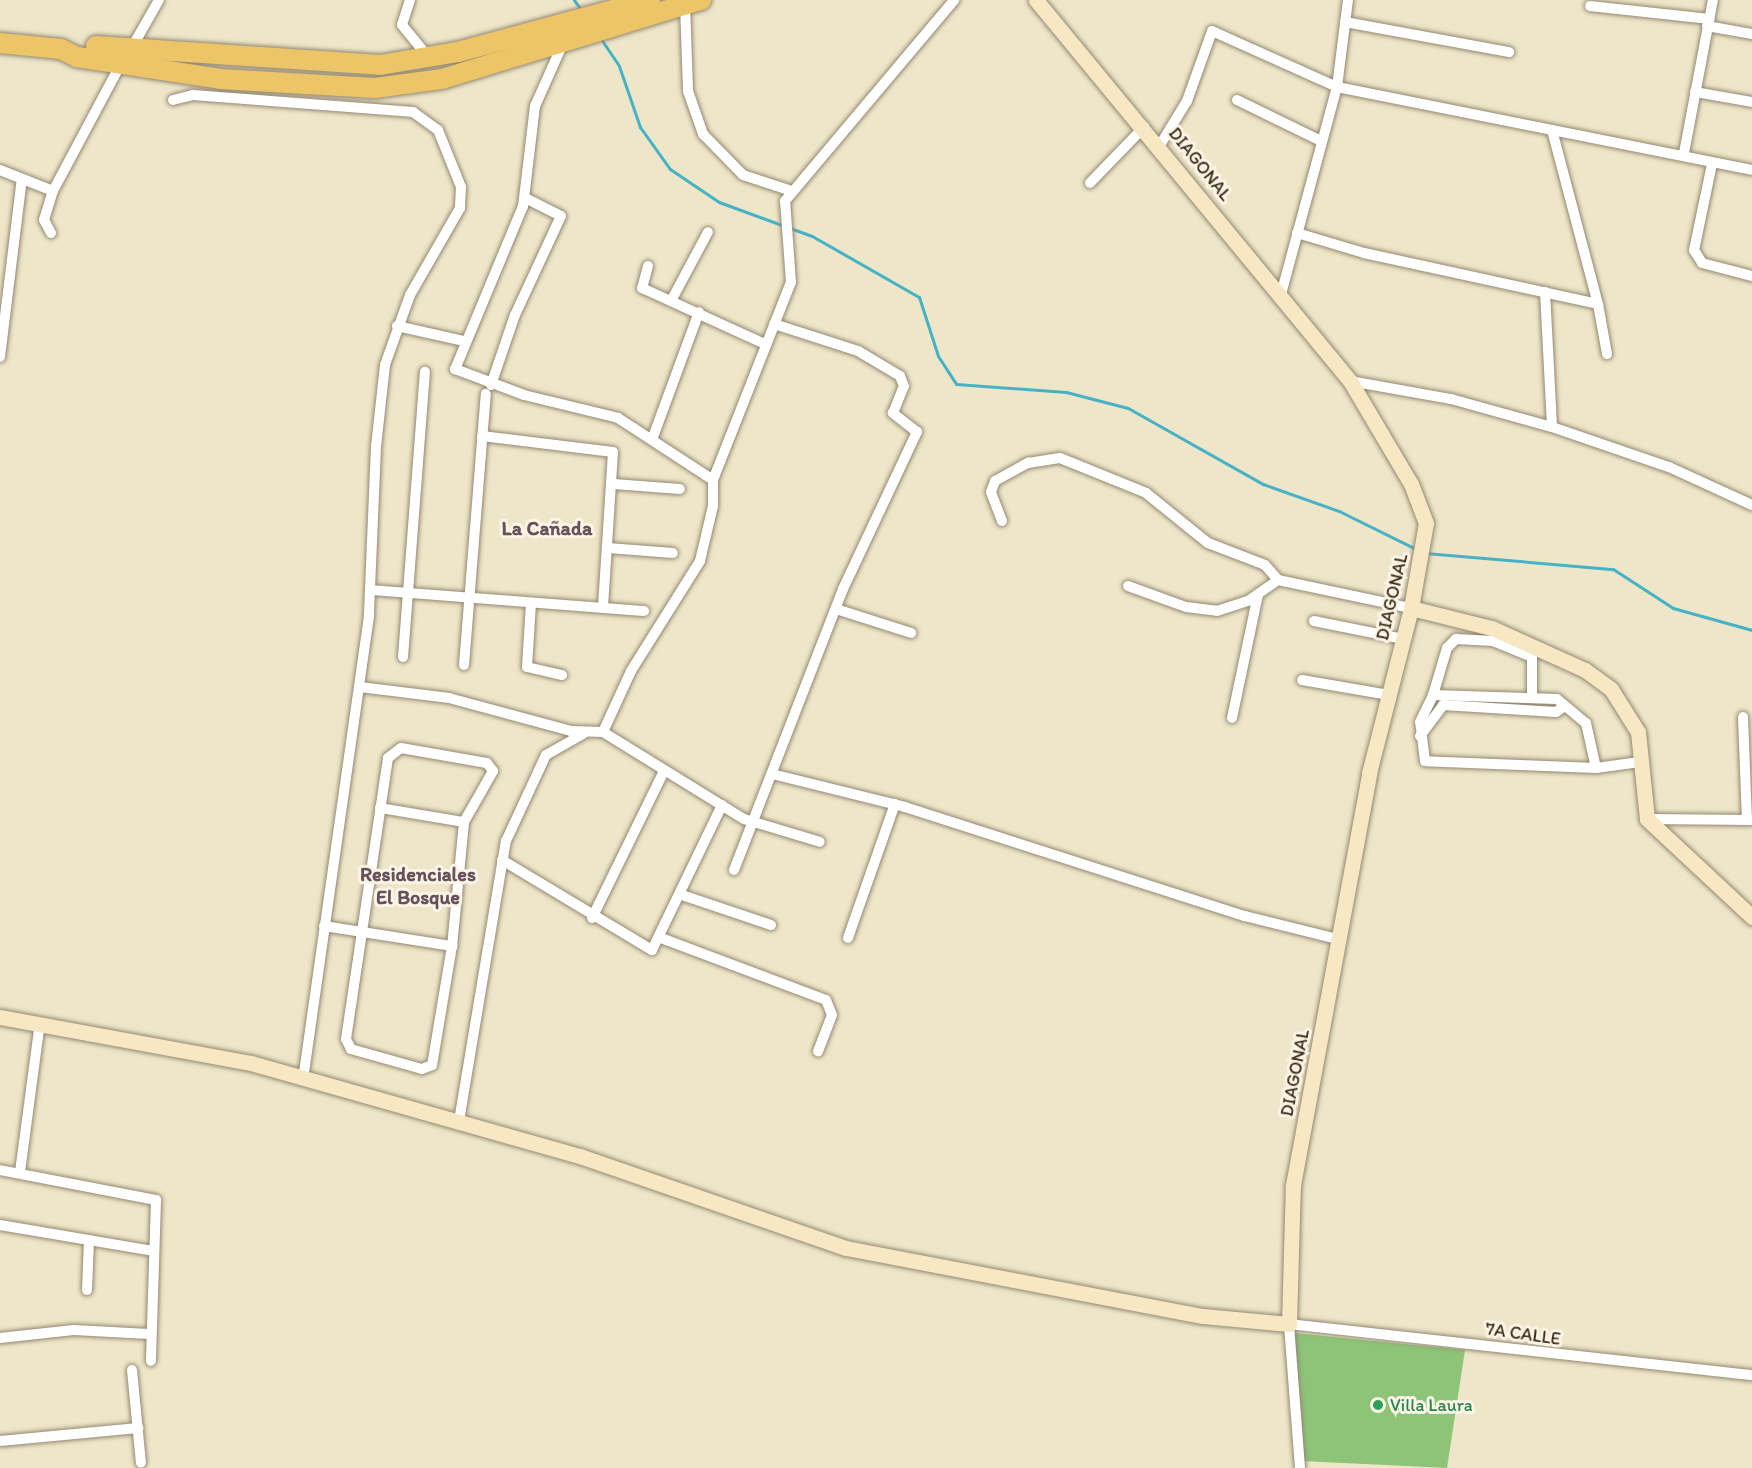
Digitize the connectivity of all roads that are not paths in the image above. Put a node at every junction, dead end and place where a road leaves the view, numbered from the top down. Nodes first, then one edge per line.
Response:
1 (159, 0) edge
2 (410, 0) edge
3 (650, 0) edge
4 (954, 0) edge
5 (1036, 0) edge
6 (1348, 0) edge
7 (1713, 0) edge
8 (693, 2) edge
9 (1590, 6) dead end
10 (1345, 22) junction
11 (1708, 23) junction
12 (589, 24) junction
13 (1752, 34) edge
14 (565, 38) junction
15 (0, 43) edge
16 (1509, 52) dead end
17 (127, 55) junction
18 (429, 58) junction
19 (189, 74) junction
20 (1337, 87) junction
21 (1695, 92) junction
22 (193, 95) junction
23 (173, 100) dead end
24 (1237, 100) dead end
25 (1752, 102) edge
26 (1144, 127) junction
27 (1552, 130) junction
28 (1321, 141) junction
29 (1160, 145) junction
30 (1684, 153) junction
31 (1713, 164) junction
32 (0, 170) edge
33 (1752, 170) edge
34 (22, 179) junction
35 (1090, 183) dead end
36 (53, 191) junction
37 (792, 191) junction
38 (525, 198) junction
39 (708, 232) dead end
40 (51, 233) dead end
41 (1297, 233) junction
42 (648, 266) dead end
43 (1752, 276) edge
44 (1545, 292) junction
45 (671, 301) junction
46 (1281, 302) junction
47 (1598, 304) junction
48 (699, 312) junction
49 (774, 324) junction
50 (397, 326) junction
51 (464, 341) junction
52 (765, 344) junction
53 (1607, 354) dead end
54 (0, 357) edge
55 (425, 372) dead end
56 (1350, 381) junction
57 (489, 389) junction
58 (1552, 427) junction
59 (482, 436) junction
60 (653, 437) junction
61 (713, 480) junction
62 (614, 484) junction
63 (680, 489) dead end
64 (1752, 505) edge
65 (1002, 521) dead end
66 (608, 548) junction
67 (673, 552) dead end
68 (1278, 580) junction
69 (1128, 586) dead end
70 (371, 590) junction
71 (408, 593) junction
72 (1258, 595) junction
73 (470, 598) junction
74 (531, 603) junction
75 (603, 608) junction
76 (1411, 608) junction
77 (836, 609) junction
78 (644, 611) dead end
79 (1314, 621) dead end
80 (910, 633) dead end
81 (1403, 639) junction
82 (403, 657) dead end
83 (464, 665) dead end
84 (562, 675) dead end
85 (1302, 680) dead end
86 (360, 687) junction
87 (1389, 695) junction
88 (1433, 695) junction
89 (1532, 697) junction
90 (1565, 706) junction
91 (1743, 717) dead end
92 (1232, 718) dead end
93 (589, 732) junction
94 (603, 732) junction
95 (1420, 736) junction
96 (1640, 762) junction
97 (1596, 768) junction
98 (664, 771) junction
99 (772, 774) junction
100 (722, 804) junction
101 (895, 804) junction
102 (380, 808) junction
103 (1647, 819) junction
104 (1749, 820) edge
105 (464, 822) junction
106 (753, 822) junction
107 (820, 842) dead end
108 (502, 860) junction
109 (734, 870) dead end
110 (682, 895) junction
111 (1752, 917) edge
112 (592, 918) junction
113 (771, 924) dead end
114 (324, 926) junction
115 (362, 932) junction
116 (661, 938) junction
117 (848, 938) dead end
118 (1341, 940) junction
119 (452, 946) junction
120 (0, 1017) edge
121 (40, 1023) junction
122 (818, 1051) dead end
123 (303, 1078) junction
124 (459, 1121) junction
125 (0, 1170) edge
126 (20, 1172) junction
127 (0, 1225) edge
128 (89, 1240) junction
129 (153, 1251) junction
130 (87, 1290) dead end
131 (1289, 1324) junction
132 (149, 1334) junction
133 (0, 1338) edge
134 (151, 1361) dead end
135 (132, 1370) dead end
136 (1752, 1375) edge
137 (138, 1428) junction
138 (0, 1442) edge
139 (141, 1463) dead end
140 (1300, 1468) edge

1 - 17 street
2 - 18 street
3 - 12 highway
4 - 37 street
5 - 26 street, DIAGONAL
6 - 10 street
7 - 11 street
8 - 12 highway
8 - 37 street
9 - 11 street
10 - 16 street
10 - 20 street
11 - 13 street
11 - 21 street
12 - 14 highway
12 - 18 highway
14 - 19 highway
14 - 38 street
15 - 17 highway
17 - 18 highway
17 - 19 highway
17 - 36 street
19 - 22 street
20 - 27 street
20 - 28 street
20 - 29 street
21 - 25 street
21 - 30 street
22 - 23 street
22 - 50 street
24 - 28 street
26 - 29 street, DIAGONAL
26 - 35 street
27 - 30 street
27 - 47 street
28 - 41 street
29 - 46 street, DIAGONAL
30 - 31 street
31 - 33 street
31 - 43 street
32 - 34 street
34 - 36 street
34 - 54 street
36 - 40 street
37 - 49 street
38 - 51 street
38 - 57 street
39 - 45 street
41 - 44 street
41 - 46 street
42 - 45 street
44 - 47 street
44 - 58 street
45 - 48 street
46 - 56 street, DIAGONAL
47 - 53 street
48 - 52 street
48 - 60 street
49 - 52 street
49 - 77 street
50 - 51 street
50 - 70 street
51 - 57 street
52 - 61 street
55 - 71 street
56 - 58 street
56 - 76 street, DIAGONAL
57 - 59 street
57 - 60 street
58 - 64 street
59 - 62 street
59 - 73 street
60 - 61 street
61 - 94 street
62 - 63 street
62 - 66 street
65 - 68 street
66 - 67 street
66 - 75 street
68 - 72 street
68 - 76 street
69 - 72 street
70 - 71 street
70 - 86 street
71 - 73 street
71 - 82 street
72 - 92 street
73 - 74 street
73 - 83 street
74 - 75 street
74 - 84 street
75 - 78 street
76 - 81 street, DIAGONAL
76 - 96 street
77 - 80 street
77 - 99 street
79 - 81 street
81 - 87 street, DIAGONAL
85 - 87 street
86 - 93 street
86 - 114 street
87 - 118 street, DIAGONAL
88 - 89 street
88 - 89 street
88 - 95 street
89 - 90 street
90 - 95 street
90 - 97 street
91 - 104 street
93 - 94 street
93 - 108 street
94 - 98 street
95 - 97 street
96 - 97 street
96 - 103 street
98 - 100 street
98 - 112 street
99 - 101 street
99 - 106 street
100 - 106 street
100 - 110 street
101 - 117 street
101 - 118 street
102 - 105 street
102 - 105 street
102 - 115 street
103 - 104 street
103 - 111 street
105 - 119 street
106 - 107 street
106 - 109 street
108 - 112 street
108 - 124 street
110 - 113 street
110 - 116 street
112 - 116 street
114 - 115 street
114 - 123 street
115 - 119 street
115 - 119 street
116 - 122 street
118 - 131 street, DIAGONAL
120 - 121 street
121 - 123 street
121 - 126 street
123 - 124 street
124 - 131 street
125 - 126 street
126 - 129 street
127 - 128 street
128 - 129 street
128 - 130 street
129 - 132 street
131 - 136 street, 7A CALLE
131 - 140 street
132 - 133 street
132 - 134 street
135 - 137 street
137 - 138 street
137 - 139 street

